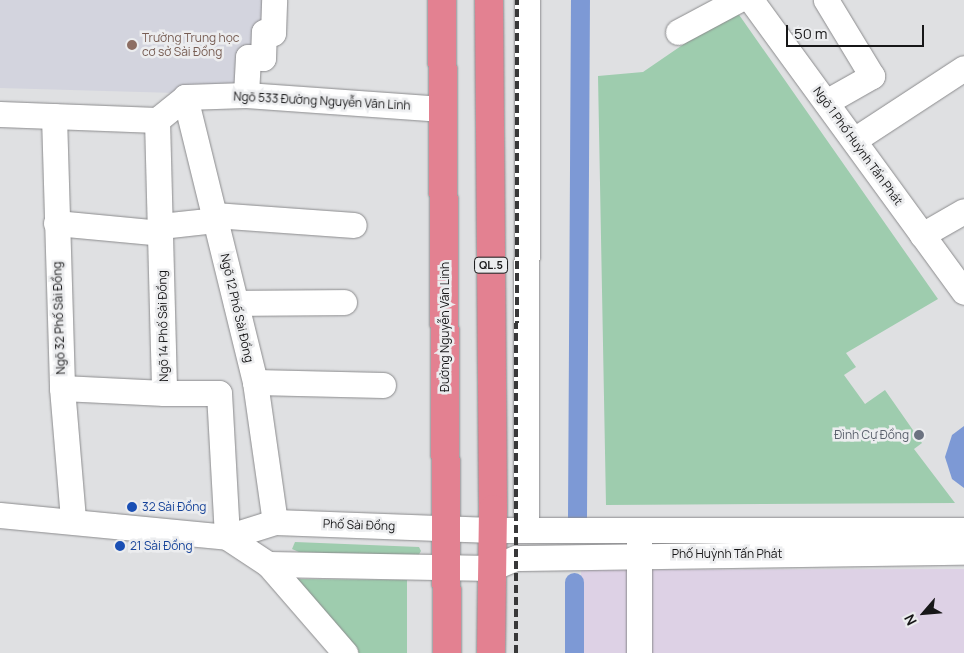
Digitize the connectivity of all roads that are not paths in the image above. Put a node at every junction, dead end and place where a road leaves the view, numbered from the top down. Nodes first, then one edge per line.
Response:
1 (274, 0) edge
2 (442, 0) edge
3 (489, 0) edge
4 (527, 0) edge
5 (738, 0) edge
6 (751, 0) edge
7 (826, 0) edge
8 (678, 32) dead end
9 (964, 68) edge
10 (246, 95) junction
11 (185, 97) junction
12 (826, 102) junction
13 (443, 109) junction
14 (0, 114) edge
15 (54, 116) junction
16 (157, 120) junction
17 (854, 140) junction
18 (490, 150) junction
19 (527, 151) junction
20 (964, 212) edge
21 (214, 218) junction
22 (56, 223) junction
23 (354, 225) dead end
24 (161, 230) junction
25 (922, 235) junction
26 (964, 292) edge
27 (344, 302) dead end
28 (236, 303) junction
29 (383, 385) dead end
30 (255, 387) junction
31 (62, 388) junction
32 (164, 393) junction
33 (219, 393) junction
34 (0, 515) edge
35 (73, 520) junction
36 (275, 522) junction
37 (448, 527) junction
38 (492, 530) junction
39 (526, 530) junction
40 (639, 530) junction
41 (964, 530) edge
42 (227, 536) junction
43 (964, 552) edge
44 (639, 555) junction
45 (268, 564) junction
46 (448, 566) junction
47 (492, 568) junction
48 (345, 653) edge
49 (447, 653) edge
50 (491, 653) edge
51 (639, 653) edge

1 - 10 street
2 - 13 highway, Đường Nguyễn Văn Linh
3 - 18 highway, QL.5
4 - 19 street
5 - 8 street
6 - 12 street, Ngõ 1 Phố Huỳnh Tấn Phát
7 - 12 street
9 - 17 street
10 - 11 street, Ngõ 533 Đường Nguyễn Văn Linh
10 - 13 street, Ngõ 533 Đường Nguyễn Văn Linh
11 - 16 street
11 - 21 street, Ngõ 12 Phố Sài Đồng
12 - 17 street, Ngõ 1 Phố Huỳnh Tấn Phát
13 - 37 highway, Đường Nguyễn Văn Linh
14 - 15 street
15 - 16 street
15 - 22 street, Ngõ 32 Phố Sài Đồng
16 - 24 street, Ngõ 14 Phố Sài Đồng
17 - 25 street, Ngõ 1 Phố Huỳnh Tấn Phát
18 - 19 street
18 - 38 highway, QL.5
19 - 39 street
20 - 25 street
21 - 23 street
21 - 24 street
21 - 28 street, Ngõ 12 Phố Sài Đồng
22 - 24 street
22 - 31 street, Ngõ 32 Phố Sài Đồng
24 - 32 street, Ngõ 14 Phố Sài Đồng
25 - 26 street, Ngõ 1 Phố Huỳnh Tấn Phát
27 - 28 street
28 - 30 street, Ngõ 12 Phố Sài Đồng
29 - 30 street, Ngõ 14 Phố Sài Đồng
30 - 33 street, Ngõ 14 Phố Sài Đồng
30 - 36 street, Ngõ 12 Phố Sài Đồng
31 - 32 street, Ngõ 14 Phố Sài Đồng
31 - 35 street, Ngõ 32 Phố Sài Đồng
32 - 33 street, Ngõ 14 Phố Sài Đồng
33 - 42 street
34 - 35 street, Phố Sài Đồng
35 - 42 street, Phố Sài Đồng
36 - 37 street, Phố Sài Đồng
36 - 42 street, Phố Sài Đồng
37 - 38 street, Phố Sài Đồng
37 - 46 highway, Đường Nguyễn Văn Linh
38 - 39 street, Phố Huỳnh Tấn Phát
38 - 47 highway, QL.5
39 - 40 street, Phố Huỳnh Tấn Phát
40 - 41 street, Phố Huỳnh Tấn Phát
40 - 44 street
42 - 45 street, Phố Sài Đồng
43 - 44 street, Phố Huỳnh Tấn Phát
44 - 47 street, Phố Huỳnh Tấn Phát
44 - 51 street
45 - 46 street
45 - 48 street, Phố Sài Đồng
46 - 47 street
46 - 49 highway, Đường Nguyễn Văn Linh
47 - 50 highway, QL.5

